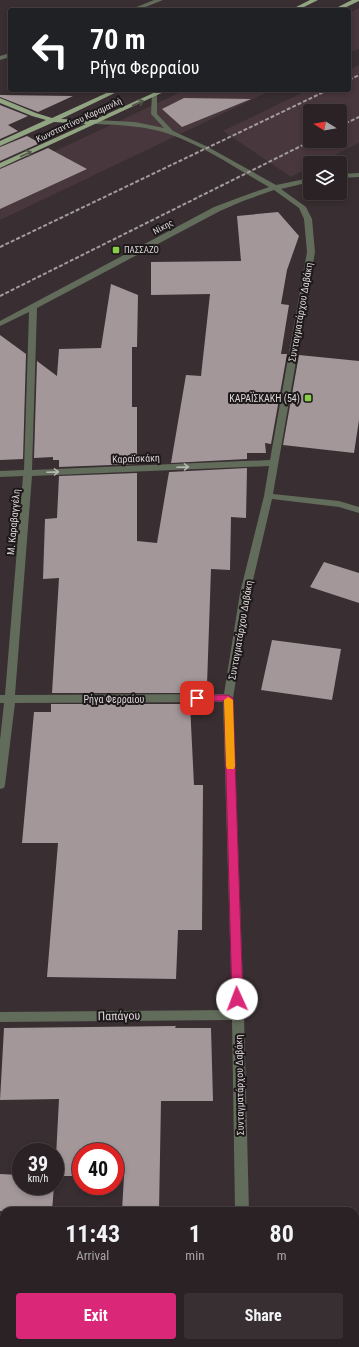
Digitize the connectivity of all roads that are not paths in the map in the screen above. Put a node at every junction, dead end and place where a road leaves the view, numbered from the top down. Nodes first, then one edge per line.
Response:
1 (157, 0) edge
2 (315, 0) edge
3 (357, 0) edge
4 (137, 8) edge
5 (297, 8) edge
6 (339, 8) edge
7 (114, 92) edge
8 (161, 92) edge
9 (154, 95) junction
10 (0, 100) edge
11 (53, 121) junction
12 (96, 122) junction
13 (171, 132) junction
14 (0, 144) edge
15 (0, 166) edge
16 (359, 175) edge
17 (347, 176) edge
18 (303, 181) edge
19 (274, 187) junction
20 (33, 307) junction
21 (0, 324) edge
22 (274, 463) junction
23 (0, 474) edge
24 (28, 474) junction
25 (268, 496) junction
26 (359, 510) edge
27 (228, 698) junction
28 (5, 699) edge
29 (0, 785) edge
30 (238, 1015) junction
31 (0, 1017) edge
32 (242, 1207) edge

1 - 4 street
2 - 5 main road
3 - 6 main road
7 - 11 main road, Κωνσταντίνου Καραμανλή
8 - 9 main road, Κωνσταντίνου Καραμανλή
12 -> 9 main road, Κωνσταντίνου Καραμανλή
9 - 13 street, Συνταγματάρχου Δαβάκη
10 - 11 main road
11 - 12 main road
11 - 14 main road, Κωνσταντίνου Καραμανλή
12 - 13 street, Συνταγματάρχου Δαβάκη
15 -> 12 main road, Κωνσταντίνου Καραμανλή
13 - 19 street, Συνταγματάρχου Δαβάκη
16 - 17 street
18 - 19 street, Νίκης
19 - 20 street, Νίκης
19 - 22 street, Συνταγματάρχου Δαβάκη
20 - 21 street, Νίκης
20 - 24 street, Μ. Καραβαγγέλη
24 -> 22 street, Καραϊσκάκη
22 - 25 street, Συνταγματάρχου Δαβάκη
23 - 24 street, Καραϊσκάκη
24 - 28 street, Μ. Καραβαγγέλη
25 - 26 street
25 - 27 street, Συνταγματάρχου Δαβάκη
27 - 28 street, Ρήγα Φερραίου
27 - 30 street, Συνταγματάρχου Δαβάκη
28 - 29 street, Μ. Καραβαγγέλη
30 - 31 street, Παπάγου
30 - 32 street, Συνταγματάρχου Δαβάκη

